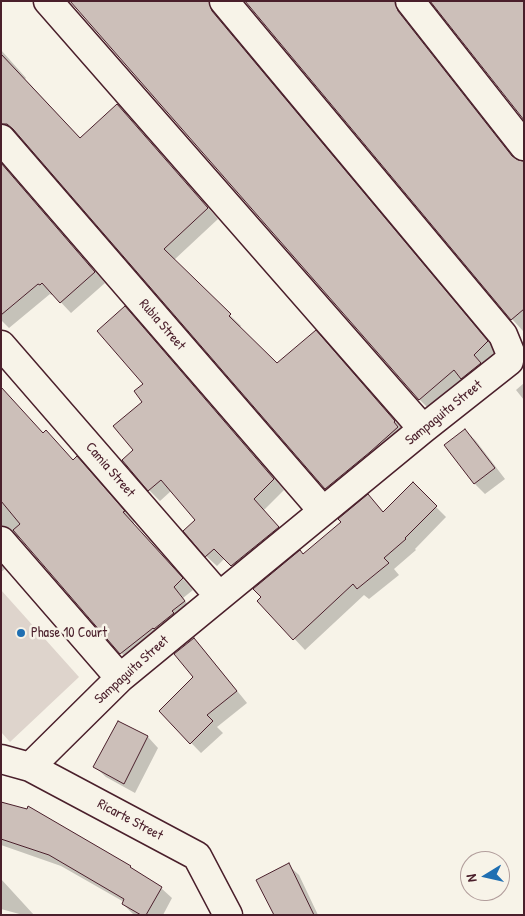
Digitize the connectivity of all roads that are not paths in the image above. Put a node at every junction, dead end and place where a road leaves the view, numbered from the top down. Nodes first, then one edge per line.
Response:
1 (48, 1) edge
2 (224, 1) edge
3 (410, 1) edge
4 (1, 139) edge
5 (524, 146) edge
6 (1, 345) edge
7 (423, 429) junction
8 (322, 511) junction
9 (1, 541) edge
10 (219, 596) junction
11 (120, 678) junction
12 (1, 759) edge
13 (30, 768) junction
14 (228, 915) edge

1 - 7 street
2 - 7 street, Sampaguita Street
3 - 5 street
4 - 8 street, Rubia Street
6 - 10 street, Camia Street
7 - 8 street, Sampaguita Street
8 - 10 street, Sampaguita Street
9 - 11 street
10 - 11 street, Sampaguita Street
11 - 13 street, Sampaguita Street
12 - 13 street, Ricarte Street
13 - 14 street, Ricarte Street

